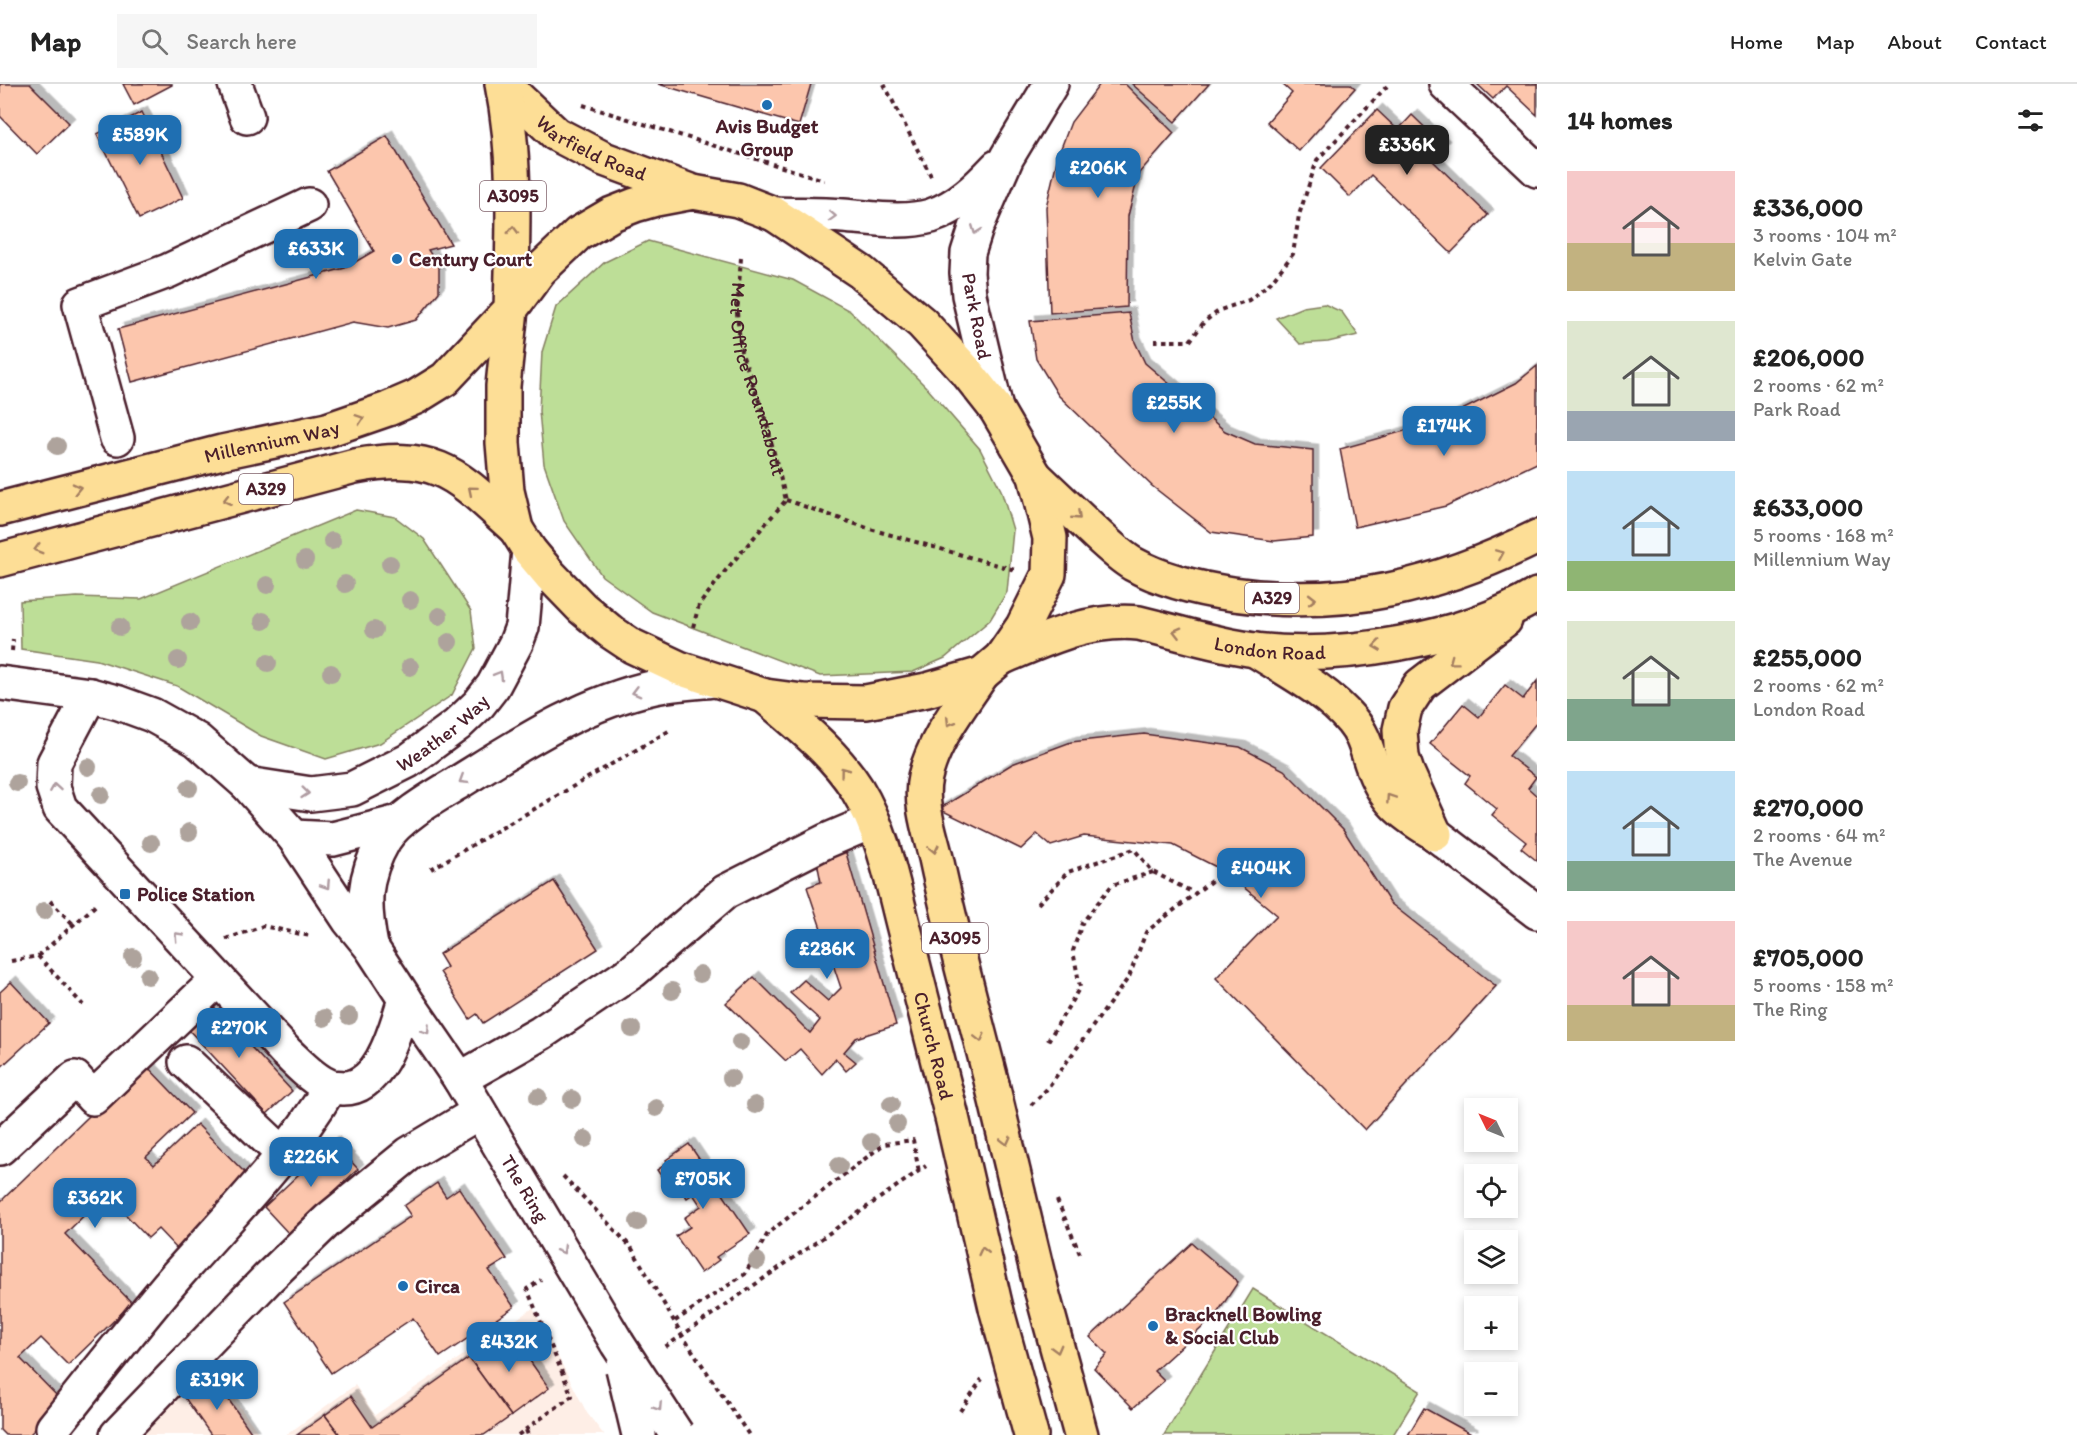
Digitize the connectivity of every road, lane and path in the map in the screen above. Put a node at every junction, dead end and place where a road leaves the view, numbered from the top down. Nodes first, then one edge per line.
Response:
1 (235, 84) edge
2 (502, 84) edge
3 (884, 84) edge
4 (1050, 84) edge
5 (1389, 84) edge
6 (1446, 84) edge
7 (583, 105) dead end
8 (247, 117) dead end
9 (1007, 157) junction
10 (772, 164) dead end
11 (1537, 170) edge
12 (937, 188) dead end
13 (693, 192) junction
14 (309, 205) dead end
15 (774, 214) junction
16 (741, 258) dead end
17 (511, 309) junction
18 (1154, 340) dead end
19 (996, 409) junction
20 (117, 438) dead end
21 (1035, 476) junction
22 (786, 500) junction
23 (0, 509) edge
24 (1537, 537) edge
25 (523, 539) junction
26 (0, 560) edge
27 (1015, 570) dead end
28 (1534, 597) edge
29 (693, 627) dead end
30 (1255, 650) junction
31 (992, 666) junction
32 (714, 680) junction
33 (0, 683) edge
34 (90, 695) junction
35 (765, 696) junction
36 (672, 729) dead end
37 (247, 784) junction
38 (873, 821) junction
39 (399, 822) junction
40 (1435, 834) junction
41 (294, 837) junction
42 (431, 869) dead end
43 (1224, 870) dead end
44 (1153, 872) junction
45 (1194, 893) junction
46 (50, 901) dead end
47 (1038, 904) dead end
48 (96, 905) dead end
49 (1537, 912) edge
50 (74, 925) junction
51 (310, 936) dead end
52 (222, 940) dead end
53 (371, 946) junction
54 (38, 956) junction
55 (12, 962) dead end
56 (218, 979) junction
57 (405, 999) junction
58 (83, 1005) dead end
59 (1048, 1041) dead end
60 (186, 1062) dead end
61 (460, 1078) junction
62 (330, 1087) junction
63 (1029, 1108) dead end
64 (479, 1112) junction
65 (0, 1148) edge
66 (283, 1154) junction
67 (926, 1166) dead end
68 (919, 1172) junction
69 (563, 1176) dead end
70 (1057, 1200) dead end
71 (1080, 1254) dead end
72 (545, 1277) dead end
73 (675, 1321) junction
74 (682, 1335) junction
75 (617, 1343) junction
76 (665, 1347) dead end
77 (980, 1382) dead end
78 (960, 1411) dead end
79 (53, 1428) dead end
80 (526, 1430) junction
81 (117, 1435) edge
82 (518, 1435) edge
83 (528, 1435) edge
84 (639, 1435) edge
85 (677, 1435) edge
86 (749, 1435) edge
87 (1030, 1435) edge
88 (1081, 1435) edge

1 - 8 street
2 - 13 main road, Warfield Road / A3095
17 -> 2 main road, Warfield Road / A3095
3 - 12 path
4 - 9 street, Park Road
5 - 18 path
6 - 11 street
7 - 10 path
15 -> 9 street, Park Road
9 -> 19 street, Park Road
13 - 15 main road, A329
13 - 17 main road, A329
14 - 20 street
15 - 19 main road, A329
16 - 22 path, Met Office Roundabout
23 -> 17 main road, Millennium Way / A329
17 - 25 main road, A329
19 - 21 main road, A329
21 -> 24 main road, A329
21 - 31 main road, A329
22 - 27 path, Met Office Roundabout
22 - 29 path, Met Office Roundabout
25 -> 26 main road, A329
25 - 32 main road, A329
37 -> 25 street, Weather Way
28 -> 30 main road, London Road / A329
28 -> 40 main road
30 -> 31 main road, London Road / A329
40 -> 30 main road
31 - 35 main road, A329
31 -> 88 main road, A3095, bridge
32 - 35 main road, A329
32 -> 39 street
33 - 34 street
34 - 37 street
56 -> 34 street
38 -> 35 main road, Church Road / A3095
36 - 42 path
37 - 41 street
38 - 61 street
87 -> 38 main road, Church Road / A3095, bridge
39 - 41 street
39 - 53 street
40 - 49 street
41 -> 53 street
43 - 45 path
44 - 45 path
44 - 47 path
44 - 59 path
45 - 63 path
46 - 50 path
48 - 50 path
50 - 54 path
51 - 52 path
53 - 57 street, The Ring
54 - 55 path
54 - 58 path
56 - 62 street
56 - 65 street
57 -> 61 street, The Ring
57 - 62 street
60 - 66 street
61 - 64 street, The Ring
62 - 66 street
64 -> 75 street, The Ring
64 - 81 street
66 - 79 street
67 - 68 path
68 - 73 path
68 - 74 path
69 - 73 path
70 - 71 path
72 - 80 path
73 - 74 path
74 - 76 path
74 - 86 path
75 - 84 street, bridge
75 -> 85 street, The Ring, bridge
77 - 78 path
80 - 82 path
80 - 83 path

